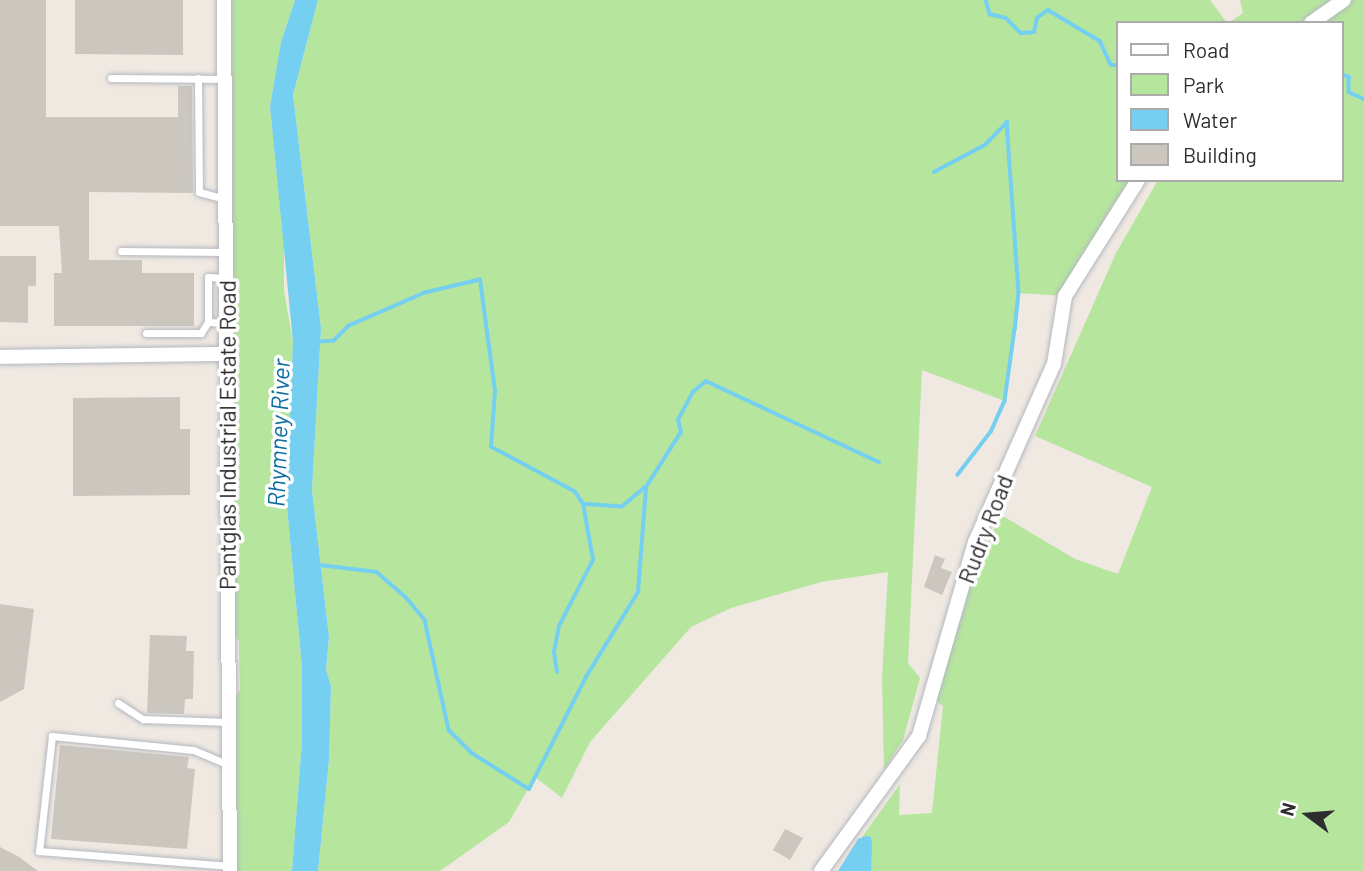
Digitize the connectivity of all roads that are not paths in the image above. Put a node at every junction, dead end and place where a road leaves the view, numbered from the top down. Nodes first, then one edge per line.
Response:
1 (224, 0) edge
2 (1344, 0) edge
3 (1314, 21) edge
4 (111, 78) dead end
5 (198, 78) junction
6 (225, 79) junction
7 (1137, 182) edge
8 (227, 199) junction
9 (121, 251) dead end
10 (227, 252) junction
11 (227, 278) junction
12 (208, 322) junction
13 (227, 323) junction
14 (146, 333) dead end
15 (228, 354) junction
16 (0, 357) edge
17 (118, 703) dead end
18 (229, 722) junction
19 (229, 765) junction
20 (230, 869) edge
21 (821, 871) edge

1 - 6 street, Pantglas Industrial Estate Road
2 - 3 street
4 - 5 lane
5 - 6 lane
5 - 8 lane
6 - 8 street, Pantglas Industrial Estate Road
7 - 21 street, Rudry Road
8 - 10 street, Pantglas Industrial Estate Road
9 - 10 lane
10 - 11 street, Pantglas Industrial Estate Road
11 - 12 lane
11 - 13 street, Pantglas Industrial Estate Road
12 - 13 lane
12 - 14 lane
13 - 15 street, Pantglas Industrial Estate Road
15 - 16 street
15 - 18 street, Pantglas Industrial Estate Road
17 - 18 lane
18 - 19 street, Pantglas Industrial Estate Road
19 - 20 street, Pantglas Industrial Estate Road
19 - 20 lane

